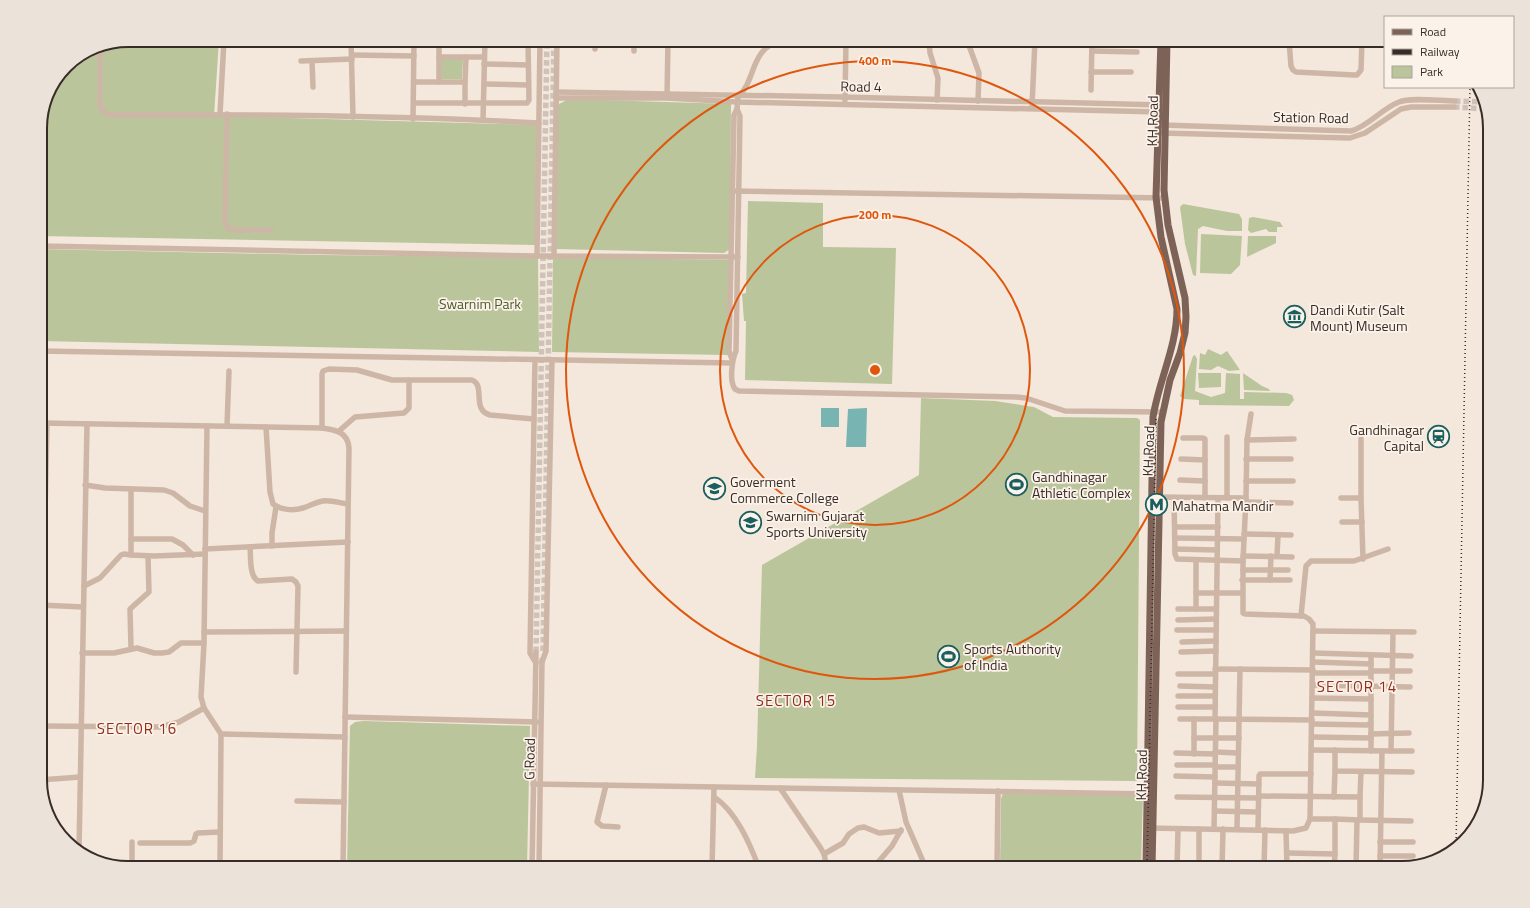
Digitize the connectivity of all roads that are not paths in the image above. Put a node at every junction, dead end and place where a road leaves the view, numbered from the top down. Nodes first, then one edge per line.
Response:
1 (224, 47) edge
2 (351, 47) edge
3 (414, 47) edge
4 (439, 47) edge
5 (484, 47) edge
6 (528, 47) edge
7 (540, 47) edge
8 (557, 47) edge
9 (634, 47) edge
10 (668, 47) edge
11 (766, 47) edge
12 (846, 47) edge
13 (930, 47) edge
14 (970, 47) edge
15 (1035, 47) edge
16 (1092, 47) edge
17 (1161, 47) edge
18 (1166, 47) edge
19 (1290, 47) edge
20 (1362, 47) edge
21 (634, 51) dead end
22 (1092, 51) junction
23 (100, 52) edge
24 (1137, 52) dead end
25 (414, 56) junction
26 (352, 57) junction
27 (439, 57) junction
28 (466, 57) junction
29 (301, 61) dead end
30 (312, 61) junction
31 (484, 61) junction
32 (528, 65) junction
33 (1091, 72) junction
34 (1131, 72) dead end
35 (414, 82) junction
36 (439, 82) junction
37 (465, 82) junction
38 (484, 84) junction
39 (528, 85) junction
40 (313, 87) dead end
41 (1091, 90) dead end
42 (556, 95) junction
43 (668, 96) junction
44 (845, 98) junction
45 (737, 99) junction
46 (937, 100) junction
47 (978, 101) junction
48 (1455, 101) tunnel mouth
49 (414, 103) junction
50 (465, 104) junction
51 (484, 104) junction
52 (845, 104) junction
53 (1032, 105) junction
54 (1454, 107) tunnel mouth
55 (1162, 109) junction
56 (220, 114) junction
57 (227, 114) junction
58 (353, 117) junction
59 (413, 119) junction
60 (483, 120) junction
61 (538, 123) junction
62 (1162, 125) junction
63 (1162, 133) junction
64 (736, 191) junction
65 (1156, 197) junction
66 (1164, 198) junction
67 (271, 230) dead end
68 (47, 246) edge
69 (536, 256) junction
70 (554, 256) junction
71 (731, 257) junction
72 (738, 257) junction
73 (47, 351) edge
74 (535, 360) junction
75 (552, 360) junction
76 (732, 361) junction
77 (229, 371) dead end
78 (409, 380) junction
79 (1154, 412) junction
80 (1163, 412) junction
81 (1251, 414) dead end
82 (534, 419) junction
83 (47, 423) edge
84 (87, 424) junction
85 (207, 426) junction
86 (227, 426) junction
87 (266, 427) junction
88 (322, 428) junction
89 (338, 430) junction
90 (1227, 437) dead end
91 (1183, 438) dead end
92 (1294, 439) dead end
93 (1361, 439) dead end
94 (1247, 440) junction
95 (1181, 459) dead end
96 (1246, 459) junction
97 (1291, 459) dead end
98 (1205, 460) junction
99 (1180, 480) dead end
100 (1205, 481) junction
101 (1246, 481) junction
102 (1293, 481) dead end
103 (86, 485) junction
104 (131, 489) junction
105 (1156, 497) junction
106 (1174, 498) junction
107 (1204, 498) junction
108 (1218, 498) junction
109 (1227, 498) junction
110 (1341, 498) dead end
111 (1361, 498) junction
112 (1246, 500) junction
113 (1291, 503) dead end
114 (348, 504) junction
115 (276, 507) junction
116 (205, 511) junction
117 (1342, 522) dead end
118 (1362, 522) junction
119 (1175, 527) junction
120 (1218, 528) junction
121 (1278, 535) junction
122 (1291, 535) dead end
123 (1244, 537) junction
124 (1175, 538) junction
125 (131, 539) junction
126 (1217, 539) junction
127 (348, 542) junction
128 (272, 546) junction
129 (250, 547) junction
130 (1175, 549) junction
131 (1388, 549) dead end
132 (1217, 550) junction
133 (204, 552) junction
134 (131, 555) junction
135 (193, 555) junction
136 (148, 556) junction
137 (1274, 556) junction
138 (1292, 557) dead end
139 (1243, 558) junction
140 (1363, 558) junction
141 (1196, 560) junction
142 (1217, 560) junction
143 (1243, 570) junction
144 (1271, 570) junction
145 (1288, 570) dead end
146 (1242, 580) junction
147 (1270, 580) junction
148 (1290, 580) dead end
149 (84, 586) junction
150 (1196, 593) junction
151 (1216, 593) junction
152 (1242, 593) junction
153 (47, 605) edge
154 (83, 607) junction
155 (1178, 609) dead end
156 (1196, 609) junction
157 (1216, 609) junction
158 (1301, 616) junction
159 (1216, 619) junction
160 (1178, 620) dead end
161 (1177, 630) dead end
162 (1216, 630) junction
163 (346, 631) junction
164 (1314, 631) junction
165 (204, 632) junction
166 (297, 632) junction
167 (1393, 632) junction
168 (1414, 632) dead end
169 (1216, 641) junction
170 (1182, 642) dead end
171 (204, 643) junction
172 (131, 649) junction
173 (543, 651) tunnel mouth
174 (1216, 651) junction
175 (536, 652) tunnel mouth
176 (1181, 652) dead end
177 (1313, 653) junction
178 (82, 654) junction
179 (1370, 655) junction
180 (1393, 655) junction
181 (1411, 656) dead end
182 (542, 662) junction
183 (1313, 662) junction
184 (536, 663) junction
185 (1370, 664) junction
186 (1240, 669) junction
187 (296, 672) dead end
188 (1215, 672) junction
189 (1313, 672) junction
190 (1371, 672) junction
191 (1393, 672) junction
192 (1410, 672) dead end
193 (1178, 674) dead end
194 (1313, 685) junction
195 (1180, 686) dead end
196 (1215, 686) junction
197 (1371, 686) junction
198 (1392, 687) junction
199 (1410, 687) dead end
200 (1178, 696) dead end
201 (1215, 696) junction
202 (1312, 698) junction
203 (1371, 699) junction
204 (1178, 707) dead end
205 (1215, 707) junction
206 (204, 708) junction
207 (1312, 714) junction
208 (1371, 715) junction
209 (345, 718) junction
210 (1180, 718) dead end
211 (1194, 719) junction
212 (1215, 719) junction
213 (1239, 719) junction
214 (535, 722) junction
215 (541, 722) junction
216 (1312, 722) junction
217 (1371, 723) junction
218 (47, 726) edge
219 (81, 726) junction
220 (1391, 733) junction
221 (1409, 733) dead end
222 (220, 734) junction
223 (1371, 736) junction
224 (345, 737) junction
225 (1312, 737) junction
226 (1194, 738) junction
227 (1216, 738) junction
228 (1239, 738) junction
229 (1312, 750) junction
230 (1335, 750) junction
231 (1371, 751) junction
232 (1382, 751) junction
233 (1391, 751) junction
234 (1412, 751) dead end
235 (1215, 753) junction
236 (1238, 753) junction
237 (1176, 754) dead end
238 (1194, 754) junction
239 (1177, 765) dead end
240 (1215, 766) junction
241 (1238, 767) junction
242 (1335, 771) junction
243 (1361, 772) junction
244 (1381, 772) junction
245 (1412, 772) dead end
246 (1311, 774) junction
247 (1176, 776) dead end
248 (80, 777) junction
249 (47, 779) edge
250 (1215, 780) junction
251 (1238, 783) junction
252 (533, 784) junction
253 (540, 784) junction
254 (1259, 784) junction
255 (606, 785) junction
256 (714, 787) junction
257 (780, 788) junction
258 (899, 790) junction
259 (998, 791) junction
260 (1151, 794) junction
261 (714, 797) junction
262 (1177, 797) dead end
263 (1215, 797) junction
264 (1259, 797) junction
265 (1311, 797) junction
266 (1334, 797) junction
267 (1360, 797) junction
268 (1238, 798) junction
269 (297, 801) dead end
270 (344, 802) junction
271 (1215, 811) junction
272 (1238, 811) junction
273 (1258, 812) junction
274 (1310, 819) junction
275 (1335, 819) junction
276 (1358, 820) junction
277 (1380, 820) junction
278 (1411, 820) dead end
279 (906, 822) junction
280 (618, 827) dead end
281 (1150, 828) junction
282 (1178, 828) junction
283 (1199, 829) junction
284 (1214, 829) junction
285 (1223, 829) junction
286 (1237, 829) junction
287 (1258, 830) junction
288 (1265, 830) junction
289 (901, 831) junction
290 (1286, 831) junction
291 (219, 832) junction
292 (132, 842) dead end
293 (1380, 842) junction
294 (1413, 842) dead end
295 (140, 843) dead end
296 (79, 844) edge
297 (1287, 853) junction
298 (824, 854) junction
299 (1335, 854) junction
300 (1380, 856) junction
301 (1413, 856) dead end
302 (132, 861) edge
303 (220, 861) edge
304 (343, 861) edge
305 (532, 861) edge
306 (540, 861) edge
307 (712, 861) edge
308 (756, 861) edge
309 (826, 861) edge
310 (879, 861) edge
311 (923, 861) edge
312 (997, 861) edge
313 (1147, 861) edge
314 (1152, 861) edge
315 (1177, 861) edge
316 (1199, 861) edge
317 (1222, 861) edge
318 (1264, 861) edge
319 (1287, 861) edge
320 (1334, 861) edge
321 (1356, 861) edge
322 (1380, 861) edge

1 - 56 street
2 - 26 street
3 - 25 street
4 - 27 street
5 - 31 street
6 - 32 street
7 - 61 street
8 - 42 street
9 - 21 street
10 - 43 street
11 - 45 street
12 - 44 street
13 - 46 street
14 - 47 street
15 - 53 street
16 - 22 street
17 - 55 main road, KH Road
18 - 55 main road, KH Road
19 - 20 street
22 - 24 street
22 - 33 street
23 - 56 street
25 - 26 street
25 - 35 street
26 - 30 street
26 - 58 street
27 - 28 street
27 - 36 street
28 - 31 street
28 - 37 street
29 - 30 street
30 - 40 street
31 - 32 street
31 - 38 street
32 - 39 street
33 - 34 street
33 - 41 street
35 - 36 street
35 - 49 street
36 - 37 street
37 - 50 street
38 - 39 street
38 - 51 street
39 - 51 street
42 - 43 street, Road 4
42 - 70 street
43 - 45 street, Road 4
44 - 45 street, Road 4
44 - 46 street, Road 4
44 - 52 street
45 - 52 street, Road 4
45 - 64 street
46 - 47 street, Road 4
47 - 53 street, Road 4
48 - 62 street, Station Road
49 - 50 street
49 - 59 street
50 - 51 street
51 - 60 street
52 - 53 street, Road 4
53 - 55 street, Road 4
54 - 63 street
55 - 62 main road, KH Road
56 - 57 street
57 - 58 street
57 - 67 street
58 - 59 street
59 - 60 street
60 - 61 street
61 - 69 street
62 - 63 main road, KH Road
63 - 65 main road, KH Road
63 - 66 main road, KH Road
64 - 65 street
64 - 71 street
64 - 72 street
65 - 66 street
65 - 79 main road, KH Road
66 - 80 main road, KH Road
68 - 69 street
69 - 70 street
70 - 71 street
71 - 72 street
71 - 76 street
72 - 76 street
73 - 74 street
74 - 75 street
74 - 82 street
75 - 76 street
75 - 182 street
76 - 79 street
77 - 86 street
78 - 82 street
78 - 88 street
78 - 89 street
79 - 80 street
79 - 105 main road, KH Road
80 - 105 main road, KH Road
81 - 94 street
82 - 184 street
83 - 84 street
84 - 85 street
84 - 103 street
85 - 86 street
85 - 116 street
86 - 87 street
87 - 88 street
87 - 115 street
88 - 89 street
89 - 114 street
90 - 109 street
91 - 98 street
92 - 94 street
93 - 111 street
94 - 96 street
95 - 98 street
96 - 97 street
96 - 101 street
98 - 100 street
99 - 100 street
100 - 107 street
101 - 102 street
101 - 112 street
103 - 104 street
103 - 149 street
104 - 116 street
104 - 125 street
105 - 106 street
105 - 260 main road, KH Road
106 - 107 street
106 - 119 street
107 - 108 street
108 - 109 street
108 - 120 street
109 - 112 street
110 - 111 street
111 - 118 street
112 - 113 street
112 - 123 street
114 - 115 street
114 - 127 street
115 - 128 street
116 - 133 street
117 - 118 street
118 - 140 street
119 - 120 street
119 - 124 street
120 - 126 street
121 - 122 street
121 - 123 street
121 - 137 street
123 - 126 street
123 - 139 street
124 - 126 street
124 - 130 street
125 - 134 street
125 - 135 street
126 - 132 street
127 - 128 street
127 - 163 street
128 - 129 street
129 - 133 street
129 - 166 street
130 - 132 street
130 - 141 street
131 - 140 street
132 - 142 street
133 - 135 street
133 - 165 street
134 - 136 street
134 - 149 street
135 - 136 street
136 - 172 street
137 - 138 street
137 - 139 street
137 - 144 street
139 - 142 street
139 - 143 street
140 - 158 street
141 - 142 street
141 - 150 street
142 - 151 street
143 - 144 street
143 - 146 street
144 - 145 street
144 - 147 street
146 - 147 street
146 - 152 street
147 - 148 street
149 - 154 street
150 - 151 street
150 - 156 street
151 - 152 street
151 - 157 street
152 - 158 street
153 - 154 street
154 - 178 street
155 - 156 street
156 - 157 street
157 - 159 street
158 - 164 street
159 - 160 street
159 - 162 street
161 - 162 street
162 - 169 street
163 - 166 street
163 - 209 street
164 - 167 street
164 - 177 street
165 - 166 street
165 - 171 street
166 - 187 street
167 - 168 street
167 - 180 street
169 - 170 street
169 - 174 street
171 - 172 street
171 - 206 street
172 - 178 street
173 - 182 street, G Road
174 - 176 street
174 - 188 street
175 - 184 street, G Road
177 - 179 street
177 - 183 street
178 - 219 street
179 - 180 street
179 - 185 street
180 - 181 street
180 - 191 street
182 - 215 street, G Road
183 - 185 street
183 - 189 street
184 - 214 street, G Road
185 - 190 street
186 - 188 street
186 - 189 street
186 - 213 street
188 - 193 street
188 - 196 street
189 - 190 street
189 - 194 street
190 - 191 street
190 - 197 street
191 - 192 street
191 - 198 street
194 - 197 street
194 - 202 street
195 - 196 street
196 - 201 street
197 - 198 street
197 - 203 street
198 - 199 street
198 - 220 street
200 - 201 street
201 - 205 street
202 - 203 street
202 - 207 street
203 - 208 street
204 - 205 street
205 - 212 street
206 - 219 street
206 - 222 street
207 - 208 street
207 - 216 street
208 - 217 street
209 - 214 street
209 - 224 street
210 - 211 street
211 - 212 street
211 - 226 street
212 - 213 street
212 - 227 street
213 - 216 street
213 - 228 street
214 - 215 street
214 - 252 street, G Road
215 - 253 street, G Road
216 - 217 street
216 - 225 street
217 - 223 street
218 - 219 street
219 - 248 street
220 - 221 street
220 - 223 street
220 - 233 street
222 - 224 street
222 - 291 street
223 - 225 street
223 - 231 street
224 - 270 street
225 - 229 street
226 - 227 street
226 - 238 street
227 - 228 street
227 - 235 street
228 - 236 street
229 - 230 street
229 - 246 street
230 - 231 street
230 - 242 street
231 - 232 street
232 - 233 street
232 - 244 street
233 - 234 street
235 - 236 street
235 - 238 street
235 - 240 street
236 - 241 street
237 - 238 street
239 - 240 street
240 - 241 street
240 - 250 street
241 - 251 street
242 - 243 street
242 - 266 street
243 - 244 street
243 - 267 street
244 - 245 street
244 - 277 street
246 - 254 street
246 - 265 street
247 - 250 street
248 - 249 street
248 - 296 street
250 - 251 street
250 - 263 street
251 - 254 street
251 - 268 street
252 - 253 street
252 - 305 street, G Road
253 - 255 street
253 - 306 street, G Road
254 - 264 street
255 - 256 street
255 - 280 street
256 - 257 street
256 - 261 street
257 - 258 street
257 - 298 street
258 - 259 street
258 - 279 street
259 - 260 street
259 - 312 street
260 - 281 main road, KH Road
261 - 307 street
261 - 308 street
262 - 263 street
263 - 268 street
263 - 271 street
264 - 265 street
264 - 268 street
264 - 273 street
265 - 266 street
265 - 274 street
266 - 267 street
267 - 276 street
268 - 272 street
269 - 270 street
270 - 304 street
271 - 272 street
271 - 284 street
272 - 273 street
272 - 286 street
273 - 287 street
274 - 275 street
274 - 290 street
275 - 276 street
275 - 299 street
276 - 277 street
276 - 321 street
277 - 278 street
277 - 293 street
279 - 289 street
279 - 311 street
281 - 282 street
281 - 313 main road, KH Road
281 - 314 main road, KH Road
282 - 283 street
282 - 315 street
283 - 284 street
283 - 316 street
284 - 285 street
285 - 286 street
285 - 317 street
286 - 287 street
287 - 288 street
288 - 290 street
288 - 318 street
289 - 298 street
289 - 310 street
290 - 297 street
291 - 295 street
291 - 303 street
292 - 302 street
293 - 294 street
293 - 300 street
297 - 299 street
297 - 319 street
298 - 309 street
299 - 320 street
300 - 301 street
300 - 322 street

